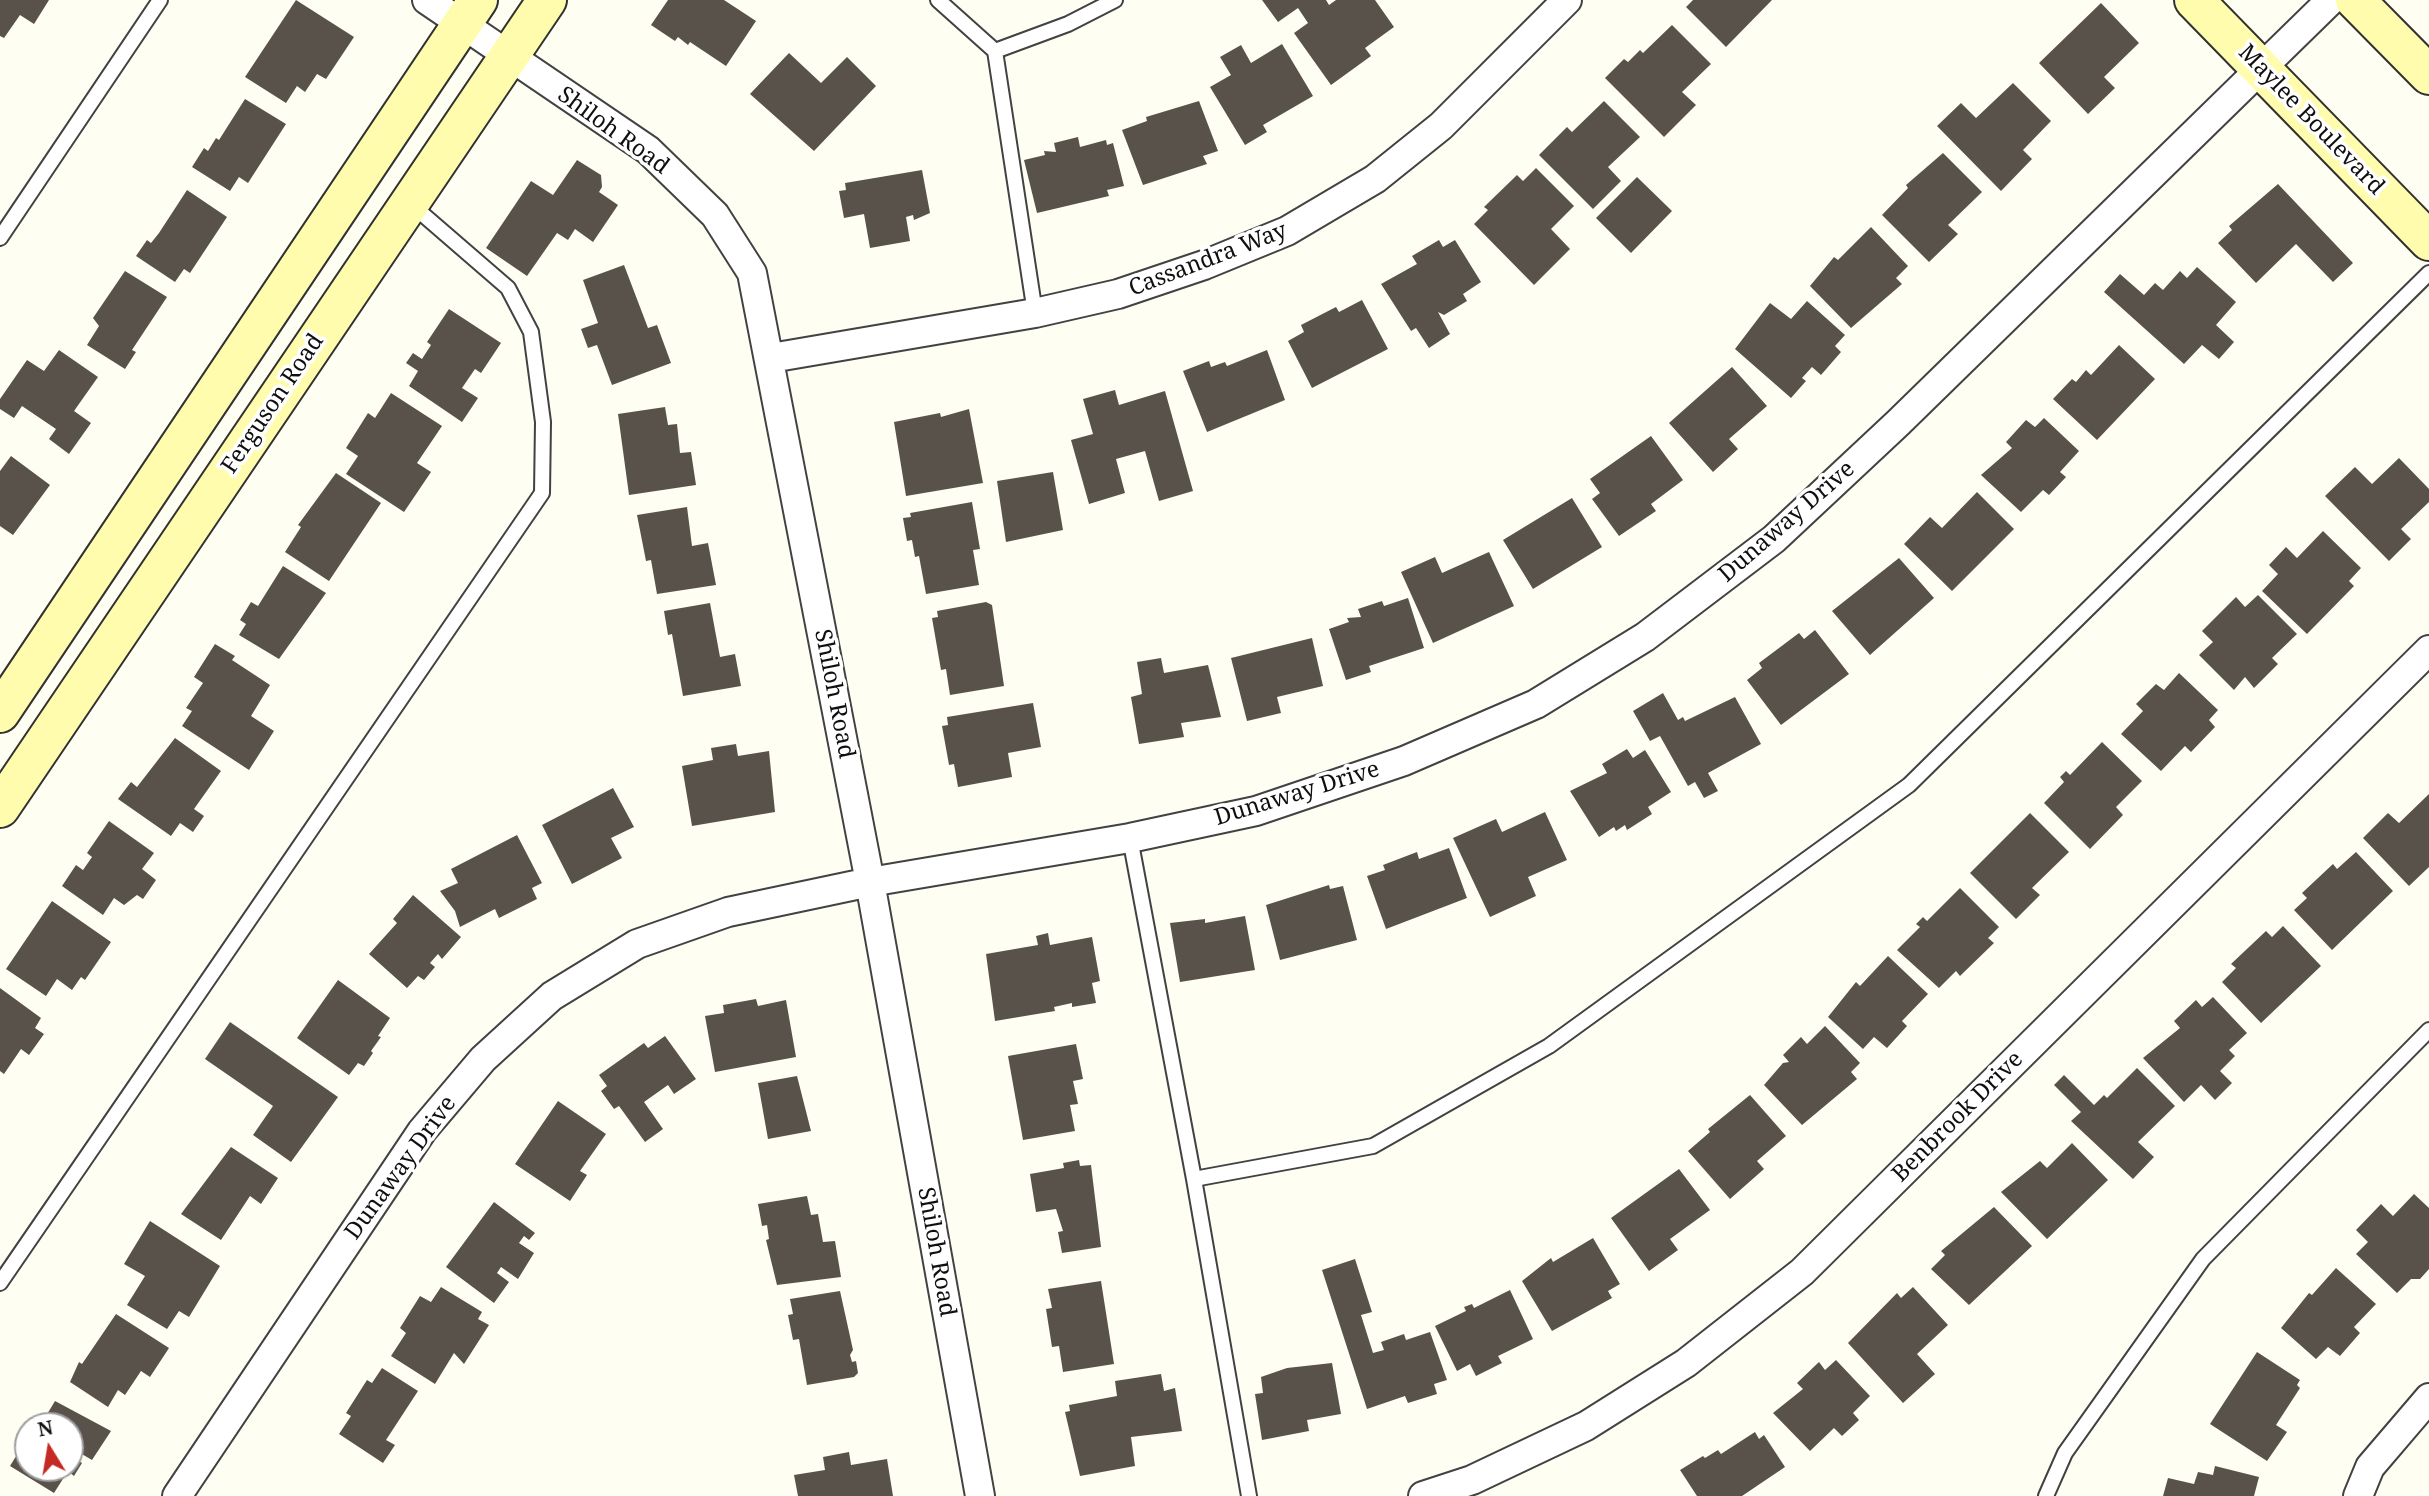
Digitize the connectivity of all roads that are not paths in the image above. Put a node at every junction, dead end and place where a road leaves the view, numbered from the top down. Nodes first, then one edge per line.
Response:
1 (160, 0) edge
2 (427, 0) edge
3 (547, 0) edge
4 (938, 0) edge
5 (1115, 0) edge
6 (1567, 0) edge
7 (2193, 0) edge
8 (2331, 0) edge
9 (2355, 0) edge
10 (470, 12) edge
11 (995, 51) junction
12 (508, 56) junction
13 (2261, 69) junction
14 (2429, 75) edge
15 (410, 202) junction
16 (0, 238) edge
17 (2429, 241) edge
18 (2429, 274) edge
19 (1035, 313) junction
20 (771, 358) junction
21 (2429, 650) edge
22 (0, 713) edge
23 (0, 808) edge
24 (1130, 838) junction
25 (870, 882) junction
26 (2429, 1030) edge
27 (1194, 1179) junction
28 (0, 1283) edge
29 (2429, 1398) edge
30 (177, 1496) edge
31 (980, 1496) edge
32 (1249, 1496) edge
33 (1423, 1496) edge
34 (2046, 1496) edge
35 (2358, 1496) edge

1 - 16 lane
2 - 10 street, Shiloh Road
3 - 12 main road, Ferguson Road
4 - 11 lane
5 - 11 lane
6 - 19 street, Cassandra Way
7 - 13 main road, Maylee Boulevard
8 - 13 street, Dunaway Drive
9 - 14 main road
10 - 12 street, Shiloh Road
10 - 22 main road
11 - 19 lane
12 - 15 main road, Ferguson Road
12 - 20 street, Shiloh Road
13 - 17 main road, Maylee Boulevard
13 - 24 street, Dunaway Drive
15 - 23 main road, Ferguson Road
15 - 28 lane
18 - 27 lane
19 - 20 street, Cassandra Way
20 - 25 street, Shiloh Road
21 - 33 street, Benbrook Drive
24 - 25 street, Dunaway Drive
24 - 27 lane
25 - 30 street, Dunaway Drive
25 - 31 street, Shiloh Road
26 - 34 lane
27 - 32 lane
29 - 35 street

